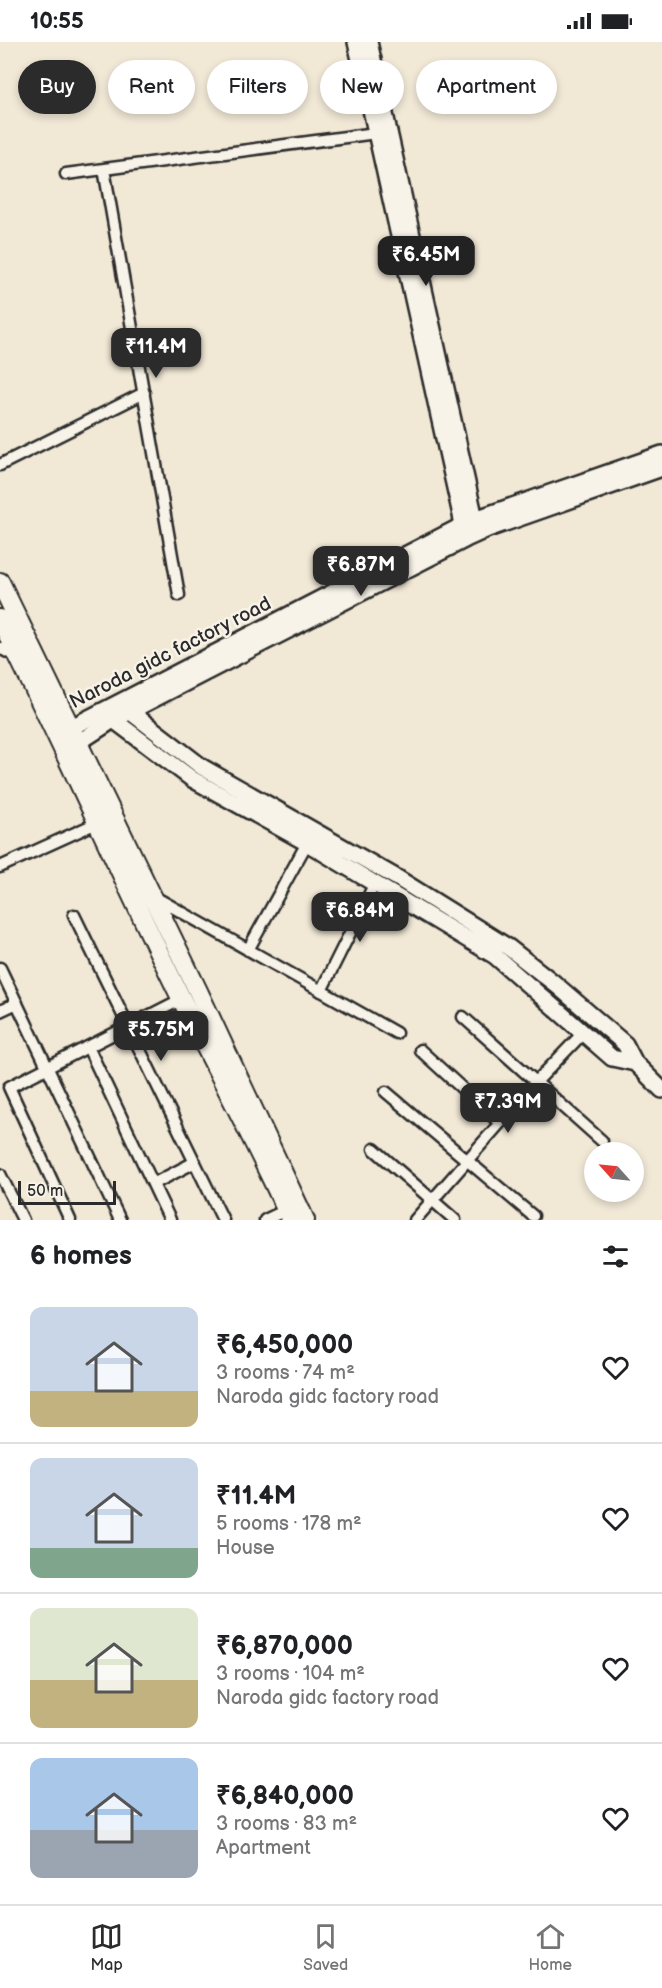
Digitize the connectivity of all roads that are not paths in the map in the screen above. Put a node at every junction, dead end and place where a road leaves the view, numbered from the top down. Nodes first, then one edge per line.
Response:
1 (356, 42) edge
2 (369, 42) edge
3 (376, 133) junction
4 (104, 169) junction
5 (66, 174) dead end
6 (144, 393) junction
7 (662, 454) edge
8 (0, 465) edge
9 (662, 468) edge
10 (471, 529) junction
11 (0, 582) edge
12 (179, 595) dead end
13 (0, 619) edge
14 (0, 648) edge
15 (20, 658) junction
16 (124, 707) junction
17 (108, 716) junction
18 (68, 739) junction
19 (99, 822) junction
20 (307, 843) junction
21 (0, 867) edge
22 (375, 883) junction
23 (152, 895) junction
24 (74, 915) dead end
25 (248, 950) junction
26 (0, 968) edge
27 (321, 991) junction
28 (182, 999) junction
29 (17, 1003) junction
30 (0, 1011) edge
31 (464, 1017) dead end
32 (128, 1027) junction
33 (584, 1032) junction
34 (396, 1033) dead end
35 (88, 1047) junction
36 (420, 1050) dead end
37 (635, 1063) junction
38 (48, 1067) junction
39 (536, 1082) junction
40 (5, 1089) edge
41 (662, 1090) edge
42 (386, 1092) dead end
43 (500, 1123) junction
44 (602, 1141) dead end
45 (374, 1149) dead end
46 (466, 1160) junction
47 (195, 1162) junction
48 (0, 1174) edge
49 (153, 1184) junction
50 (432, 1199) junction
51 (288, 1215) edge
52 (533, 1216) dead end
53 (23, 1220) edge
54 (70, 1220) edge
55 (120, 1220) edge
56 (170, 1220) edge
57 (223, 1220) edge
58 (265, 1220) edge
59 (305, 1220) edge
60 (415, 1220) edge
61 (455, 1220) edge

1 - 3 street
2 - 10 street
3 - 4 street
3 - 10 street
4 - 5 street
4 - 6 street
6 - 8 street
6 - 12 street
7 - 10 street, Naroda gidc factory road
9 - 10 street, Naroda gidc factory road
10 - 16 street, Naroda gidc factory road
11 - 18 main road
13 - 15 main road
14 - 15 street
15 - 18 main road
16 - 17 street, Naroda gidc factory road
16 - 37 street
17 - 18 street, Naroda gidc factory road
17 - 20 street
18 - 19 main road
18 - 23 main road
19 - 21 street
19 - 28 main road
20 - 22 street
20 - 25 street
22 - 27 street
22 - 33 street
23 - 25 street
23 - 59 main road
24 - 32 street
25 - 27 street
26 - 29 street
27 - 34 street
28 - 32 street
28 - 51 main road
29 - 30 street
29 - 38 street
31 - 39 street
32 - 35 street
32 - 47 street
33 - 37 street
33 - 39 street
35 - 38 street
35 - 49 street
36 - 43 street
37 - 41 street
38 - 40 street
38 - 55 street
39 - 43 street
39 - 44 street
40 - 54 street
42 - 46 street
43 - 46 street
45 - 50 street
46 - 50 street
46 - 52 street
47 - 49 street
47 - 57 street
48 - 53 street
49 - 56 street
50 - 60 street
50 - 61 street
51 - 58 street

